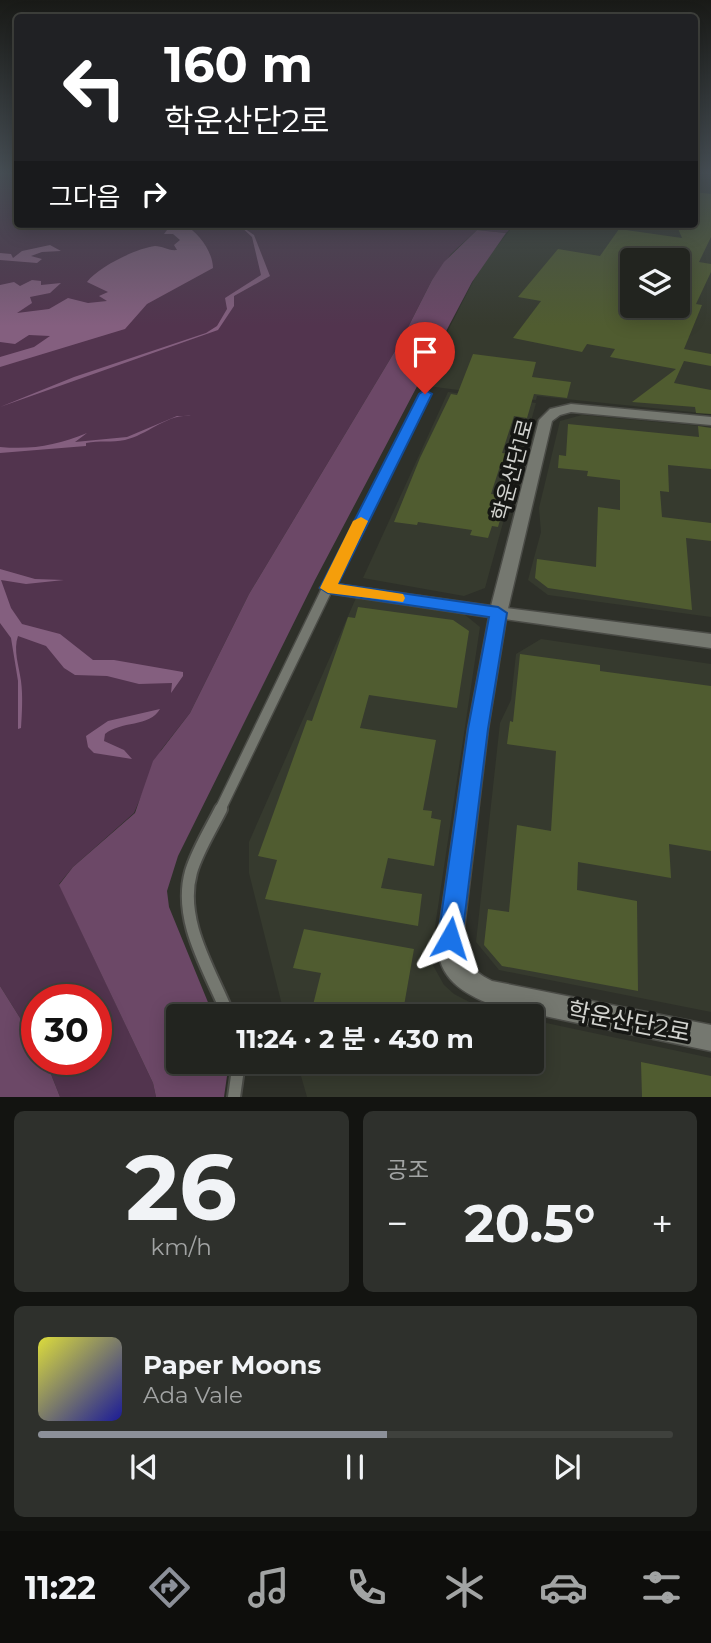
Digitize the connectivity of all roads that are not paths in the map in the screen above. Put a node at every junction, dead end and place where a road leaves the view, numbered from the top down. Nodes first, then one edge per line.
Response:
1 (425, 394) dead end
2 (711, 421) edge
3 (328, 588) junction
4 (498, 613) junction
5 (711, 641) edge
6 (224, 1004) edge
7 (711, 1038) edge
8 (237, 1074) edge
9 (234, 1097) edge

1 - 3 lane
2 - 4 street, 학운산단1로
3 - 4 street
3 - 6 lane
4 - 5 street
4 - 7 street, 학운산단2로
8 - 9 lane

